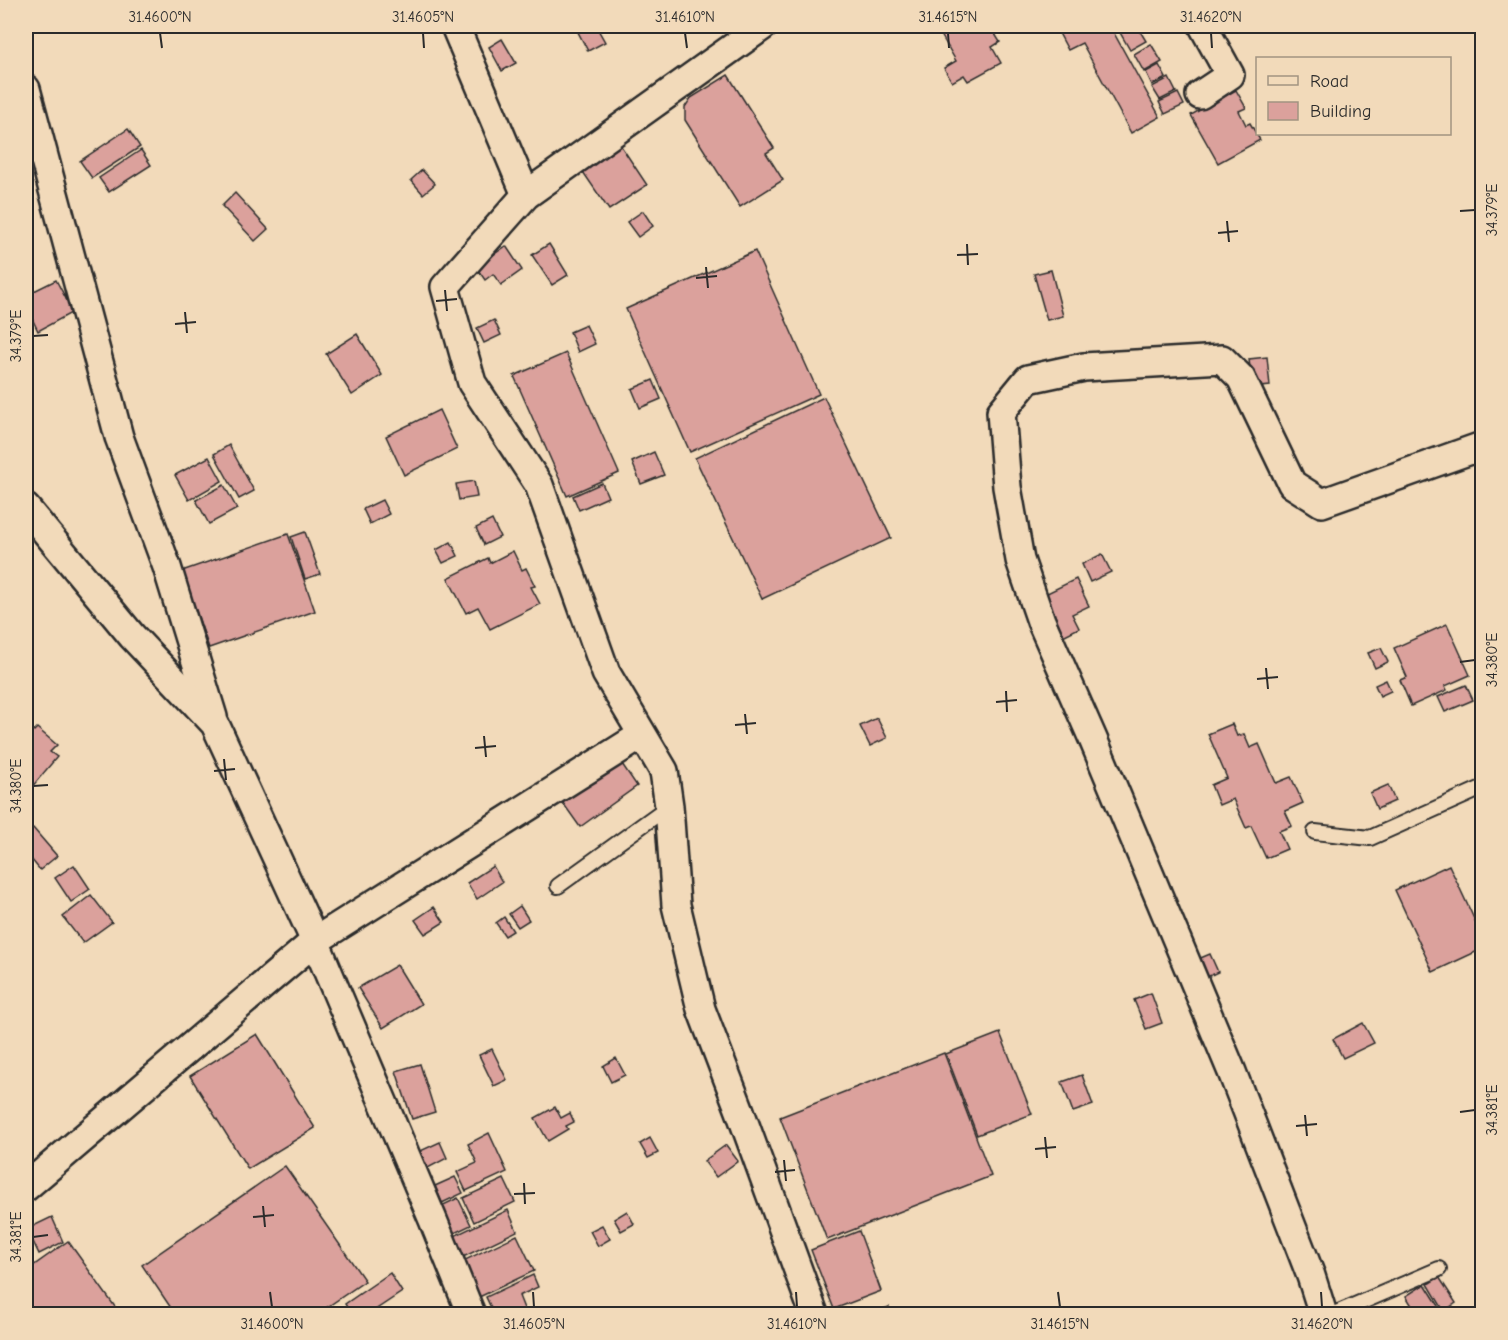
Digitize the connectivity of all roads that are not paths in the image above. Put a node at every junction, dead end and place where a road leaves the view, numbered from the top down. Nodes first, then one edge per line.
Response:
1 (455, 26) edge
2 (763, 26) edge
3 (1203, 26) edge
4 (26, 90) edge
5 (1200, 94) dead end
6 (526, 195) junction
7 (1482, 446) edge
8 (26, 508) edge
9 (216, 724) junction
10 (642, 735) junction
11 (1482, 789) edge
12 (669, 806) junction
13 (1315, 832) dead end
14 (558, 886) dead end
15 (315, 941) junction
16 (26, 1187) edge
17 (1439, 1269) dead end
18 (471, 1314) edge
19 (814, 1314) edge
20 (1323, 1314) edge
21 (1334, 1314) edge

1 - 6 street
2 - 6 street
3 - 5 street
4 - 9 street
6 - 10 street
7 - 20 street
8 - 9 street
9 - 15 street
10 - 12 street
10 - 15 street
11 - 13 lane
12 - 14 lane
12 - 19 street
15 - 16 street
15 - 18 street
17 - 21 lane

